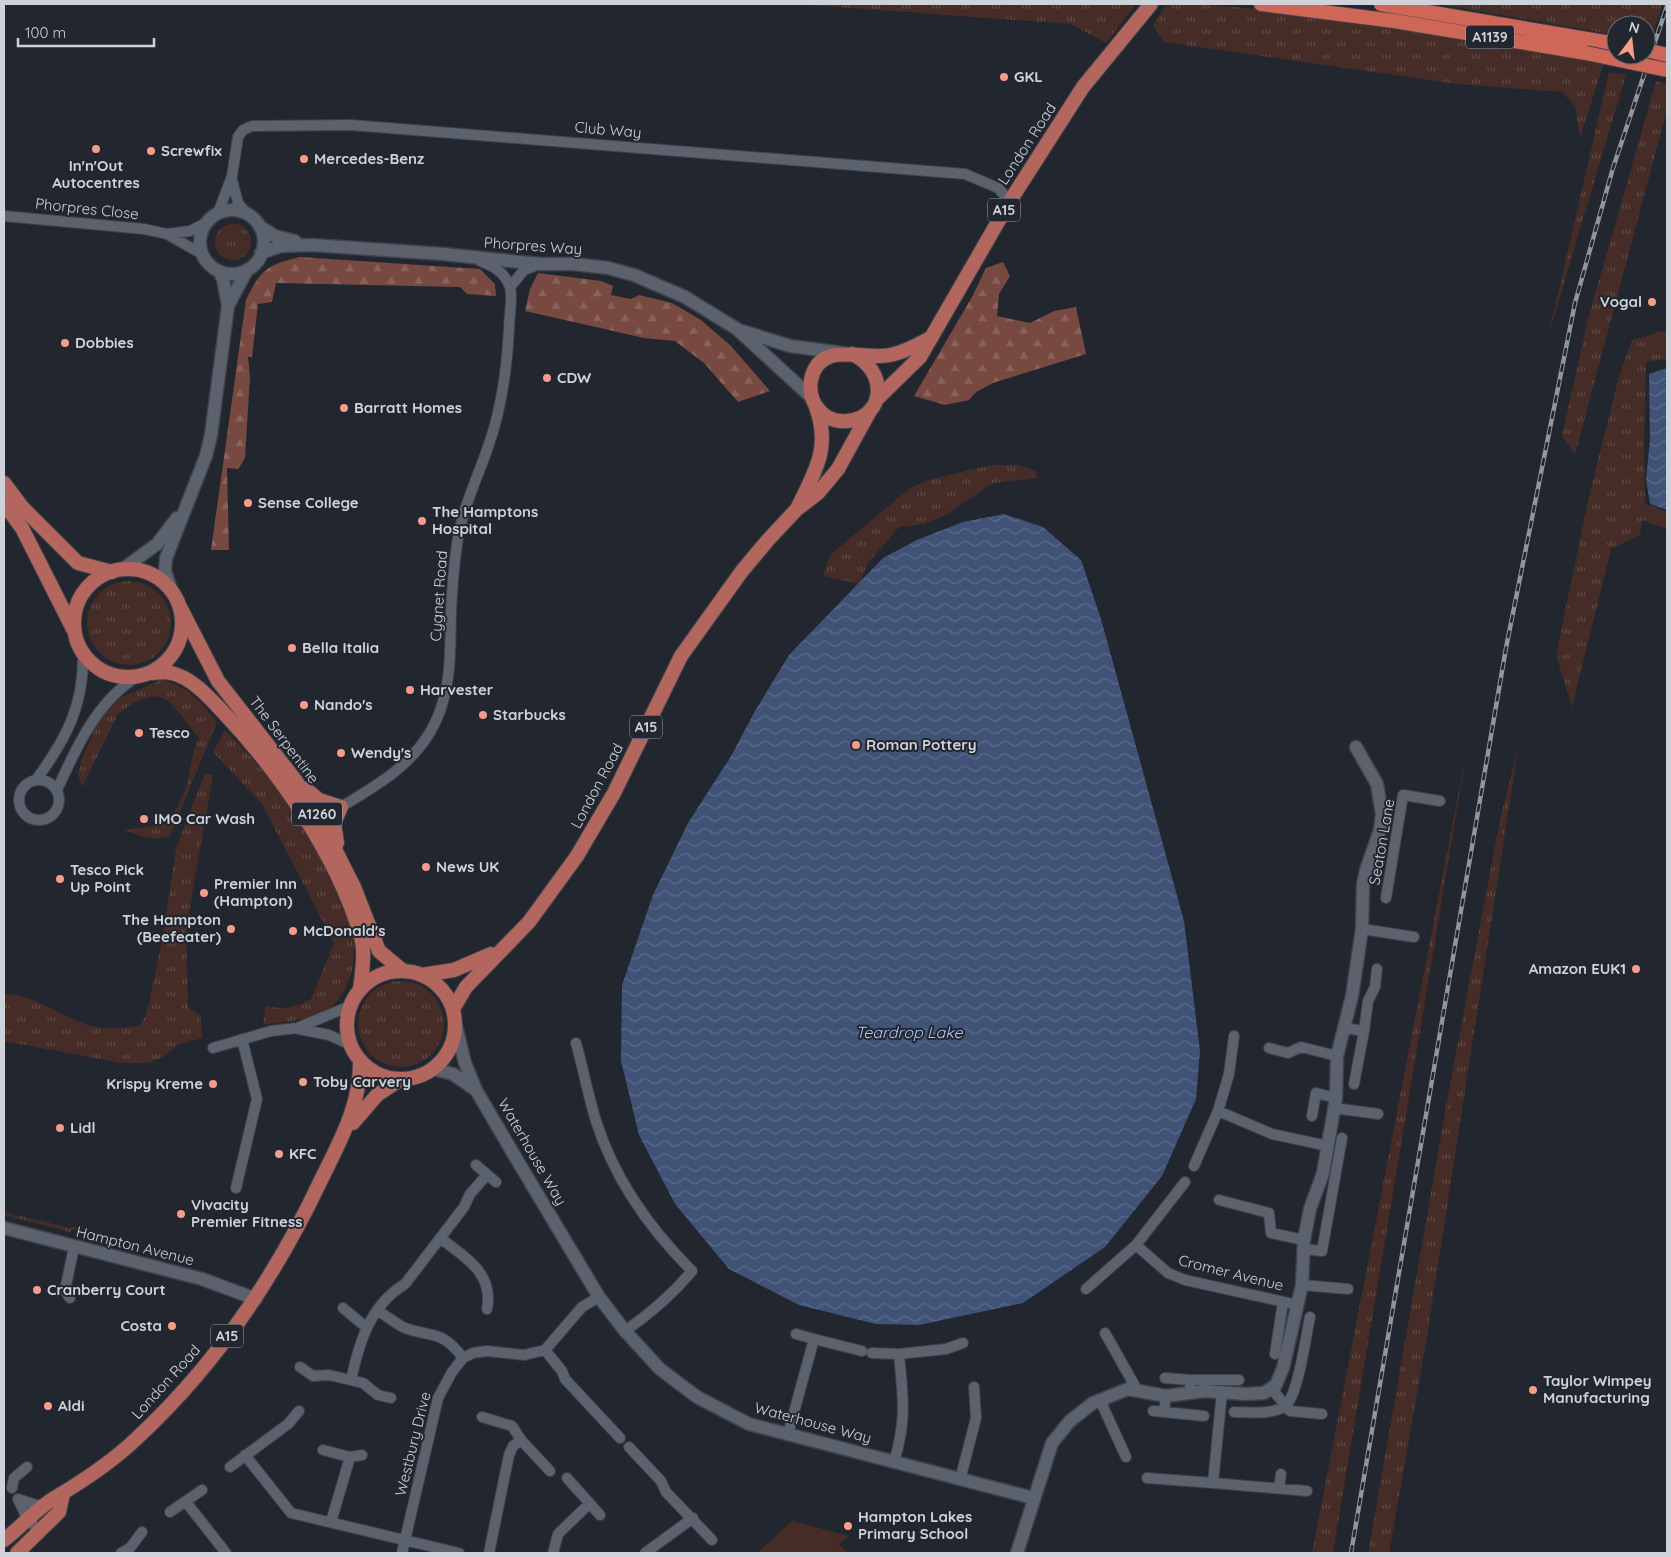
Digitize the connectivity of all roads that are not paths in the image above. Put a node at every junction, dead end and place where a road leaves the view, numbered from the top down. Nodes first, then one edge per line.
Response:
1 (1151, 4) edge
2 (1261, 4) edge
3 (1382, 4) edge
4 (1606, 42) edge
5 (1667, 70) edge
6 (232, 176) junction
7 (1010, 201) junction
8 (218, 213) junction
9 (247, 214) junction
10 (4, 216) edge
11 (206, 223) junction
12 (260, 227) junction
13 (167, 234) junction
14 (312, 245) junction
15 (202, 254) junction
16 (262, 254) junction
17 (443, 254) junction
18 (475, 259) junction
19 (546, 263) junction
20 (247, 270) junction
21 (219, 271) junction
22 (510, 287) junction
23 (228, 306) junction
24 (737, 329) junction
25 (932, 338) junction
26 (848, 354) junction
27 (814, 402) junction
28 (873, 405) junction
29 (4, 482) edge
30 (193, 489) junction
31 (4, 504) edge
32 (796, 510) junction
33 (118, 570) junction
34 (170, 589) junction
35 (180, 607) junction
36 (74, 632) junction
37 (83, 654) junction
38 (152, 673) junction
39 (135, 678) junction
40 (1356, 747) dead end
41 (36, 780) junction
42 (296, 781) junction
43 (57, 790) junction
44 (1440, 801) dead end
45 (341, 807) junction
46 (1380, 830) junction
47 (1397, 835) junction
48 (338, 850) junction
49 (1386, 898) dead end
50 (1362, 929) junction
51 (1414, 937) dead end
52 (502, 948) junction
53 (1377, 969) dead end
54 (403, 971) junction
55 (422, 975) junction
56 (360, 990) junction
57 (350, 1006) junction
58 (453, 1009) junction
59 (456, 1026) junction
60 (297, 1028) junction
61 (1344, 1028) junction
62 (1364, 1031) junction
63 (1234, 1036) dead end
64 (242, 1039) junction
65 (351, 1045) junction
66 (213, 1048) dead end
67 (575, 1048) dead end
68 (1269, 1048) dead end
69 (1337, 1056) junction
70 (360, 1061) junction
71 (433, 1069) junction
72 (402, 1079) junction
73 (1354, 1084) dead end
74 (476, 1090) junction
75 (1335, 1103) junction
76 (1218, 1111) junction
77 (1378, 1114) dead end
78 (1312, 1116) dead end
79 (342, 1138) junction
80 (1342, 1138) dead end
81 (1328, 1146) junction
82 (476, 1166) dead end
83 (1194, 1166) dead end
84 (486, 1176) junction
85 (496, 1182) dead end
86 (1185, 1182) dead end
87 (236, 1188) dead end
88 (1315, 1196) junction
89 (1219, 1200) dead end
90 (1332, 1201) junction
91 (4, 1228) edge
92 (440, 1238) junction
93 (1136, 1245) junction
94 (1304, 1245) junction
95 (74, 1247) junction
96 (1302, 1285) junction
97 (1086, 1289) dead end
98 (1348, 1289) dead end
99 (599, 1297) junction
100 (70, 1298) dead end
101 (256, 1299) junction
102 (1283, 1302) junction
103 (1298, 1304) junction
104 (343, 1308) dead end
105 (487, 1309) dead end
106 (378, 1311) junction
107 (1310, 1317) dead end
108 (366, 1327) junction
109 (625, 1331) junction
110 (1105, 1332) dead end
111 (796, 1334) dead end
112 (814, 1339) junction
113 (963, 1343) dead end
114 (545, 1350) junction
115 (899, 1354) junction
116 (1275, 1354) dead end
117 (463, 1358) junction
118 (300, 1367) dead end
119 (1166, 1378) dead end
120 (351, 1380) junction
121 (1190, 1380) junction
122 (1239, 1380) dead end
123 (974, 1387) dead end
124 (1136, 1388) junction
125 (1271, 1388) junction
126 (1222, 1392) junction
127 (1189, 1393) junction
128 (1166, 1396) junction
129 (391, 1398) dead end
130 (1100, 1400) junction
131 (1286, 1406) junction
132 (299, 1411) dead end
133 (1153, 1412) dead end
134 (1164, 1412) junction
135 (1234, 1412) dead end
136 (1322, 1414) dead end
137 (1204, 1416) dead end
138 (482, 1417) dead end
139 (788, 1434) junction
140 (620, 1438) dead end
141 (521, 1440) junction
142 (629, 1447) dead end
143 (323, 1450) dead end
144 (245, 1455) junction
145 (362, 1455) dead end
146 (350, 1456) junction
147 (1126, 1457) dead end
148 (894, 1462) junction
149 (27, 1467) dead end
150 (230, 1467) dead end
151 (550, 1470) dead end
152 (1281, 1474) dead end
153 (567, 1478) dead end
154 (1147, 1478) dead end
155 (960, 1480) junction
156 (1213, 1483) junction
157 (8, 1488) edge
158 (1279, 1488) junction
159 (202, 1490) dead end
160 (1307, 1491) dead end
161 (63, 1494) junction
162 (1033, 1498) junction
163 (18, 1499) junction
164 (186, 1502) junction
165 (589, 1504) junction
166 (46, 1505) junction
167 (170, 1512) dead end
168 (600, 1515) dead end
169 (692, 1518) junction
170 (29, 1520) junction
171 (331, 1522) junction
172 (39, 1532) junction
173 (142, 1532) dead end
174 (4, 1540) edge
175 (712, 1540) dead end
176 (405, 1541) junction
177 (129, 1551) edge
178 (17, 1553) edge
179 (226, 1553) edge
180 (402, 1553) edge
181 (459, 1553) edge
182 (489, 1553) edge
183 (553, 1553) edge
184 (645, 1553) edge
185 (1017, 1553) edge

1 - 7 main road, London Road / A15
2 - 5 highway, A1139, bridge
3 - 4 highway, A1139
6 - 7 street, Club Way
6 - 8 street, Club Way
6 - 9 street, Club Way
7 - 25 main road, London Road / A15
8 - 9 street
8 - 11 street
9 - 12 street
10 - 13 street, Phorpres Close
11 - 13 street, Phorpres Close
11 - 15 street
12 - 14 street, Phorpres Way
12 - 16 street
13 - 15 street, Phorpres Close
14 - 16 street, Phorpres Way
14 - 17 street, Phorpres Way
15 - 21 street
16 - 20 street
17 - 18 street, Phorpres Way
17 - 19 street
18 - 19 street, Phorpres Way
18 - 22 street
19 - 22 street
19 - 24 street, Phorpres Way
20 - 21 street
20 - 23 street
21 - 23 street
22 - 45 street, Cygnet Road
23 - 30 street
24 - 26 street, Phorpres Way
24 - 27 street, Phorpres Way
25 - 26 main road
25 - 28 main road, London Road / A15
26 - 27 main road, A15
26 - 28 main road
27 - 28 main road, A15
27 - 32 main road, London Road / A15
28 - 32 main road, London Road / A15
29 - 33 main road
30 - 33 street
30 - 34 street
31 - 36 main road
32 - 52 main road, London Road / A15
33 - 34 main road
33 - 36 main road
34 - 35 main road
35 - 38 main road
35 - 42 main road, The Serpentine / A1260
36 - 37 main road
37 - 39 main road
37 - 41 street
38 - 39 main road
38 - 56 main road, The Serpentine / A1260
39 - 43 street
40 - 46 street
41 - 43 street
41 - 43 street
42 - 45 main road
42 - 48 main road, The Serpentine / A1260
44 - 47 street, Seaton Lane
45 - 48 main road
46 - 47 street
46 - 50 street
47 - 49 street, Seaton Lane
48 - 54 main road, The Serpentine / A1260
50 - 51 street
50 - 61 street
52 - 55 main road, London Road / A15
52 - 58 main road, London Road / A15
53 - 62 street
54 - 55 main road
54 - 56 main road
55 - 58 main road
56 - 57 main road
57 - 60 street
57 - 65 main road
58 - 59 main road
59 - 71 main road
59 - 74 street, Waterhouse Way
60 - 64 street
60 - 65 street
61 - 62 street
61 - 69 street
62 - 73 street
63 - 76 street
64 - 66 street
64 - 87 street
65 - 70 main road
67 - 109 street
68 - 69 street
69 - 75 street
70 - 72 main road
70 - 79 main road, London Road / A15
71 - 72 main road
71 - 74 street, Waterhouse Way
72 - 79 main road, London Road / A15
74 - 99 street, Waterhouse Way
75 - 77 street
75 - 78 street
75 - 81 street
76 - 81 street
76 - 83 street
79 - 101 main road, London Road / A15
80 - 90 street
81 - 88 street
82 - 84 street
84 - 85 street
84 - 92 street
86 - 93 street
88 - 90 street
88 - 94 street
89 - 94 street
90 - 94 street
91 - 95 street, Hampton Avenue
92 - 105 street
92 - 106 street
93 - 97 street
93 - 102 street, Cromer Avenue
94 - 96 street
95 - 100 street
95 - 101 street, Hampton Avenue
96 - 98 street
96 - 103 street
99 - 109 street, Waterhouse Way
99 - 114 street
101 - 161 main road, London Road / A15
102 - 103 street, Cromer Avenue
102 - 116 street
103 - 125 street
104 - 108 street
106 - 108 street
106 - 117 street
107 - 131 street
108 - 120 street
109 - 139 street, Waterhouse Way
110 - 124 street
111 - 112 street
112 - 115 street
112 - 139 street
113 - 115 street
114 - 117 street
114 - 140 street
115 - 148 street
117 - 176 street, Westbury Drive
118 - 120 street
119 - 121 street
120 - 129 street
121 - 122 street
121 - 127 street
123 - 155 street
124 - 128 street
124 - 130 street
125 - 126 street
125 - 131 street
126 - 127 street
126 - 156 street
127 - 128 street
128 - 134 street
130 - 147 street
130 - 162 street
131 - 135 street
131 - 136 street
132 - 144 street
133 - 134 street
134 - 137 street
138 - 141 street
139 - 148 street, Waterhouse Way
141 - 151 street
141 - 182 street
142 - 169 street
143 - 146 street
144 - 150 street
144 - 171 street
145 - 146 street
146 - 171 street
148 - 155 street, Waterhouse Way
149 - 157 street
152 - 158 street
153 - 165 street
154 - 156 street
155 - 162 street, Waterhouse Way
156 - 158 street
157 - 163 street
158 - 160 street
159 - 164 street
161 - 166 main road, London Road / A15
161 - 172 main road
162 - 185 street
163 - 166 street
163 - 170 street
164 - 167 street
164 - 179 street
165 - 168 street
165 - 183 street
166 - 170 main road, London Road / A15
169 - 175 street
169 - 184 street
170 - 172 street
170 - 174 main road, London Road / A15
171 - 176 street
172 - 178 main road
173 - 177 street
176 - 180 street, Westbury Drive
176 - 181 street

